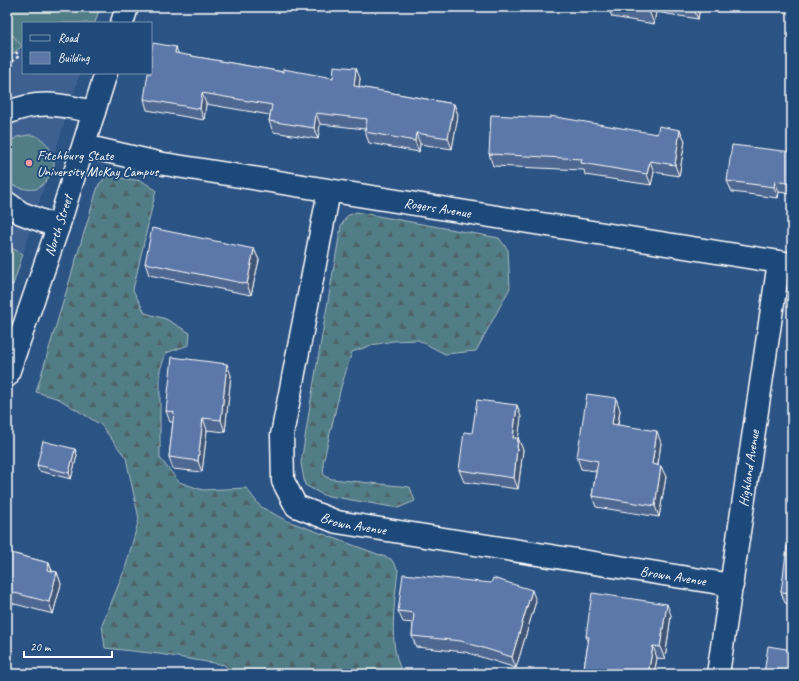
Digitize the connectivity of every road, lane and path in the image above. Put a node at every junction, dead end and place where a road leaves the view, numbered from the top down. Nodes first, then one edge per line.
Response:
1 (127, 7) edge
2 (122, 22) edge
3 (16, 52) dead end
4 (7, 66) edge
5 (106, 74) edge
6 (94, 112) junction
7 (7, 113) edge
8 (84, 146) junction
9 (329, 190) junction
10 (7, 203) edge
11 (58, 227) junction
12 (786, 263) edge
13 (7, 376) edge
14 (732, 585) junction
15 (718, 674) edge

1 - 2 street
3 - 4 path
5 - 6 street, North Street
6 - 7 street
6 - 8 street, North Street
8 - 9 street, Rogers Avenue
8 - 11 street, North Street
9 - 12 street, Rogers Avenue
9 - 14 street, Brown Avenue
10 - 11 street
11 - 13 street, North Street
12 - 14 street, Highland Avenue
14 - 15 street, Highland Avenue

